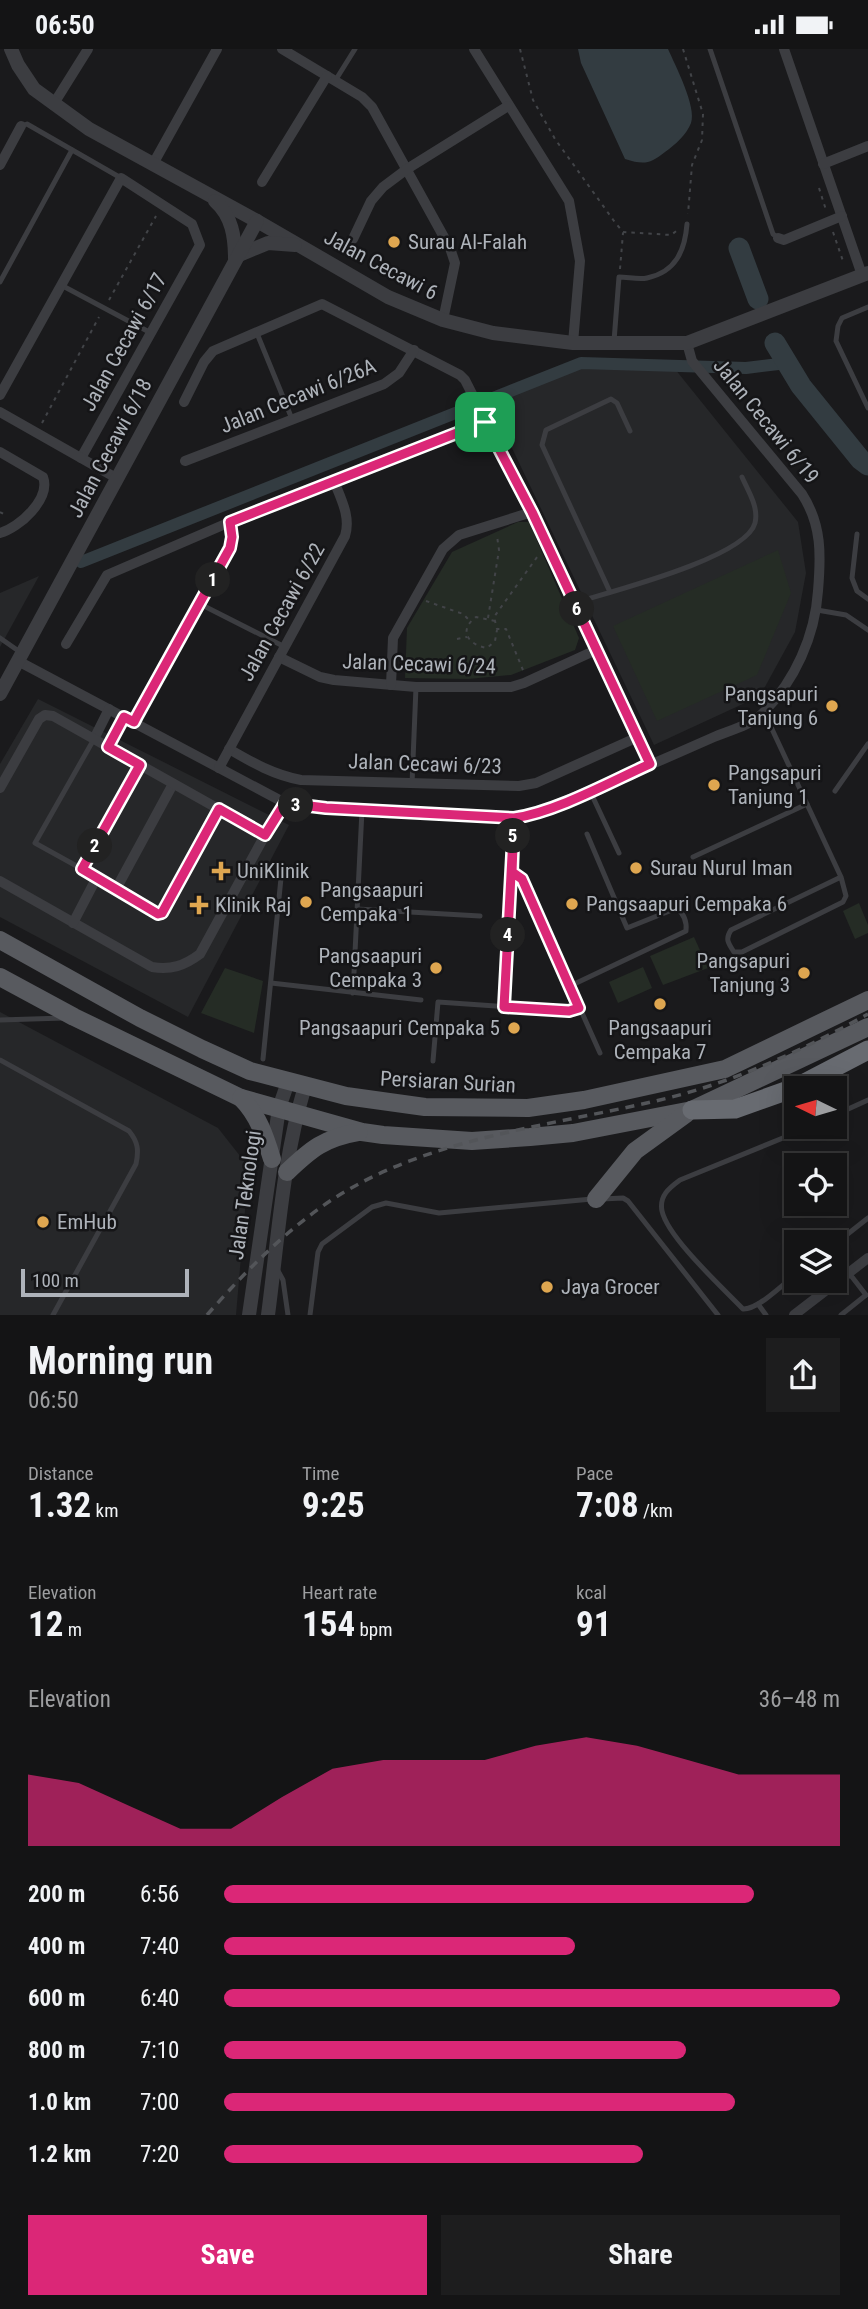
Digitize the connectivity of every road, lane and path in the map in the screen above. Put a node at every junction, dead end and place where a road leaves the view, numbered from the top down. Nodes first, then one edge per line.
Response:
1 (11, 49) edge
2 (88, 49) edge
3 (218, 49) edge
4 (282, 49) edge
5 (355, 49) edge
6 (474, 49) edge
7 (520, 49) edge
8 (683, 49) edge
9 (710, 49) edge
10 (784, 49) edge
11 (331, 78) junction
12 (53, 105) junction
13 (508, 106) junction
14 (20, 126) joint
15 (868, 146) edge
16 (72, 150) junction
17 (153, 164) junction
18 (823, 164) junction
19 (0, 165) edge
20 (407, 169) junction
21 (121, 178) junction
22 (262, 182) dead end
23 (206, 193) junction
24 (163, 205) junction
25 (842, 216) junction
26 (257, 221) junction
27 (687, 224) junction
28 (623, 232) junction
29 (778, 238) joint
30 (353, 239) dead end
31 (303, 247) junction
32 (237, 258) junction
33 (865, 274) edge
34 (619, 277) junction
35 (0, 282) edge
36 (61, 285) junction
37 (868, 307) edge
38 (104, 308) junction
39 (443, 320) junction
40 (256, 331) junction
41 (151, 334) junction
42 (573, 343) junction
43 (687, 343) junction
44 (613, 344) junction
45 (414, 350) junction
46 (0, 395) edge
47 (184, 402) dead end
48 (868, 408) edge
49 (0, 412) edge
50 (292, 421) junction
51 (485, 422) junction
52 (630, 431) dead end
53 (37, 433) junction
54 (0, 452) edge
55 (81, 458) junction
56 (185, 461) dead end
57 (742, 477) dead end
58 (118, 479) junction
59 (334, 481) junction
60 (532, 512) junction
61 (230, 522) junction
62 (496, 523) junction
63 (0, 533) edge
64 (856, 534) dead end
65 (547, 544) junction
66 (610, 592) junction
67 (416, 596) junction
68 (868, 599) edge
69 (200, 603) junction
70 (574, 603) junction
71 (817, 610) junction
72 (488, 618) junction
73 (470, 621) junction
74 (495, 621) junction
75 (497, 629) junction
76 (868, 630) edge
77 (468, 637) junction
78 (0, 638) edge
79 (457, 639) dead end
80 (66, 644) dead end
81 (596, 650) junction
82 (282, 652) junction
83 (20, 657) junction
84 (528, 681) junction
85 (391, 685) junction
86 (416, 687) junction
87 (0, 694) edge
88 (109, 709) junction
89 (760, 716) junction
90 (129, 720) junction
91 (638, 737) junction
92 (94, 739) junction
93 (868, 744) edge
94 (108, 747) junction
95 (227, 753) junction
96 (650, 764) junction
97 (140, 765) junction
98 (219, 768) junction
99 (173, 784) junction
100 (411, 784) junction
101 (0, 788) edge
102 (590, 791) junction
103 (835, 791) dead end
104 (285, 803) junction
105 (807, 804) junction
106 (219, 809) junction
107 (362, 810) junction
108 (514, 818) junction
109 (587, 834) dead end
110 (265, 835) junction
111 (619, 853) dead end
112 (694, 857) dead end
113 (282, 868) dead end
114 (82, 869) junction
115 (512, 872) junction
116 (97, 877) junction
117 (841, 877) junction
118 (0, 881) edge
119 (116, 889) junction
120 (357, 909) junction
121 (480, 916) dead end
122 (73, 923) junction
123 (0, 940) edge
124 (0, 977) edge
125 (271, 983) junction
126 (570, 986) junction
127 (353, 993) junction
128 (421, 1000) dead end
129 (868, 1000) edge
130 (504, 1007) junction
131 (579, 1008) junction
132 (74, 1017) junction
133 (0, 1020) edge
134 (868, 1027) edge
135 (868, 1049) edge
136 (600, 1053) dead end
137 (263, 1059) dead end
138 (0, 1060) edge
139 (433, 1061) dead end
140 (296, 1084) junction
141 (241, 1098) junction
142 (868, 1100) edge
143 (692, 1110) junction
144 (847, 1110) edge
145 (288, 1111) junction
146 (362, 1132) junction
147 (784, 1138) edge
148 (272, 1159) junction
149 (286, 1172) junction
150 (596, 1199) junction
151 (868, 1218) edge
152 (847, 1235) edge
153 (868, 1258) edge
154 (274, 1263) junction
155 (849, 1273) junction
156 (784, 1283) edge
157 (867, 1296) edge
158 (758, 1304) junction
159 (54, 1315) edge
160 (249, 1315) edge
161 (268, 1315) edge
162 (288, 1315) edge
163 (310, 1315) edge
164 (718, 1315) edge
165 (766, 1315) edge
166 (794, 1315) edge
167 (841, 1315) edge

1 - 12 street, Jalan Cecawi 6
2 - 12 street
3 - 17 street
4 - 11 street
5 - 11 lane
6 - 13 street
7 - 28 path
8 - 27 path
9 - 29 lane
10 - 18 street
11 - 20 street
11 - 22 street
12 - 17 street, Jalan Cecawi 6
13 - 20 street
13 - 42 street
14 - 16 lane
14 - 19 street
15 - 18 street
16 - 21 lane
16 - 35 lane
17 - 23 street, Jalan Cecawi 6
18 - 25 street
20 - 30 street
20 - 39 street
21 - 24 street
21 - 36 street
23 - 26 street, Jalan Cecawi 6
23 - 32 street
24 - 38 path
24 - 41 street, Jalan Cecawi 6/17
25 - 29 street
25 - 33 street
26 - 31 street, Jalan Cecawi 6
26 - 32 street, Jalan Cecawi 6/18
27 - 28 path
27 - 34 lane
28 - 34 path
31 - 32 street
31 - 39 street, Jalan Cecawi 6
32 - 58 street, Jalan Cecawi 6/18
33 - 43 street, Jalan Cecawi 6
34 - 44 lane
36 - 38 lane
36 - 46 street
37 - 48 lane
38 - 41 lane
38 - 53 path
39 - 42 street, Jalan Cecawi 6
40 - 45 street
40 - 47 street
40 - 50 lane
41 - 55 street, Jalan Cecawi 6/17
42 - 44 street, Jalan Cecawi 6
43 - 44 street, Jalan Cecawi 6
43 - 71 street, Jalan Cecawi 6/19
45 - 50 street, Jalan Cecawi 6/26A
45 - 51 street
49 - 53 street
50 - 56 street, Jalan Cecawi 6/26A
51 - 59 street
51 - 60 street
52 - 66 lane
53 - 55 street
54 - 63 street
55 - 58 street
57 - 66 lane
58 - 83 street, Jalan Cecawi 6/18
59 - 61 street
59 - 82 street, Jalan Cecawi 6/22
60 - 62 street
60 - 65 street
61 - 69 street
61 - 80 street
62 - 67 street
62 - 72 path
64 - 68 lane
65 - 70 street
65 - 74 path
66 - 70 lane
67 - 73 path
67 - 85 street
69 - 82 lane
69 - 90 street
70 - 81 street
71 - 76 lane
71 - 89 street, Jalan Cecawi 6/19
72 - 73 path
72 - 74 path
73 - 77 path
74 - 75 path
75 - 77 path
75 - 84 path
77 - 79 path
78 - 83 lane
81 - 84 street, Jalan Cecawi 6/24
81 - 91 street
82 - 85 street, Jalan Cecawi 6/24
82 - 95 street, Jalan Cecawi 6/22
83 - 87 street, Jalan Cecawi 6/18
83 - 88 street
84 - 86 street, Jalan Cecawi 6/24
85 - 86 street, Jalan Cecawi 6/24
86 - 100 lane
88 - 90 street
88 - 92 street
89 - 96 street
89 - 105 lane
90 - 94 street
90 - 98 street
91 - 96 street
91 - 100 street, Jalan Cecawi 6/23
92 - 94 street
92 - 101 street
92 - 114 lane
93 - 103 lane
94 - 97 street
95 - 98 street, Jalan Cecawi 6/22
95 - 100 street, Jalan Cecawi 6/23
96 - 102 street
97 - 99 street
97 - 114 street
98 - 104 street
99 - 106 street
99 - 119 street
102 - 108 street
102 - 111 lane
104 - 107 street
104 - 110 street
105 - 112 lane
105 - 117 lane
106 - 110 street
106 - 119 lane
107 - 108 street
107 - 120 lane
108 - 115 lane
109 - 126 lane
110 - 122 street
113 - 125 lane
114 - 116 street
115 - 126 lane
115 - 130 lane
116 - 119 street
116 - 122 street
117 - 117 lane
118 - 122 street
120 - 121 lane
120 - 127 lane
123 - 140 main road, Persiaran Surian
124 - 132 main road
125 - 127 lane
125 - 137 lane
126 - 131 lane
127 - 128 lane
129 - 140 main road, Persiaran Surian
130 - 131 lane
130 - 139 lane
131 - 136 lane
132 - 133 lane
132 - 141 main road
134 - 143 main road
135 - 143 highway
138 - 159 lane
140 - 145 street, Jalan Teknologi
141 - 145 main road
141 - 148 main road
142 - 144 lane
143 - 146 main road
143 - 150 main road
145 - 146 main road
145 - 148 street, Jalan Teknologi
145 - 149 street, Jalan Teknologi
146 - 149 main road
147 - 158 lane
148 - 160 street, Jalan Teknologi
149 - 154 street, Jalan Teknologi
150 - 163 lane
150 - 164 lane
151 - 152 lane
153 - 155 street
154 - 161 street, Jalan Teknologi
154 - 162 lane
155 - 157 lane
155 - 166 street
156 - 158 lane
157 - 167 lane
158 - 165 lane

